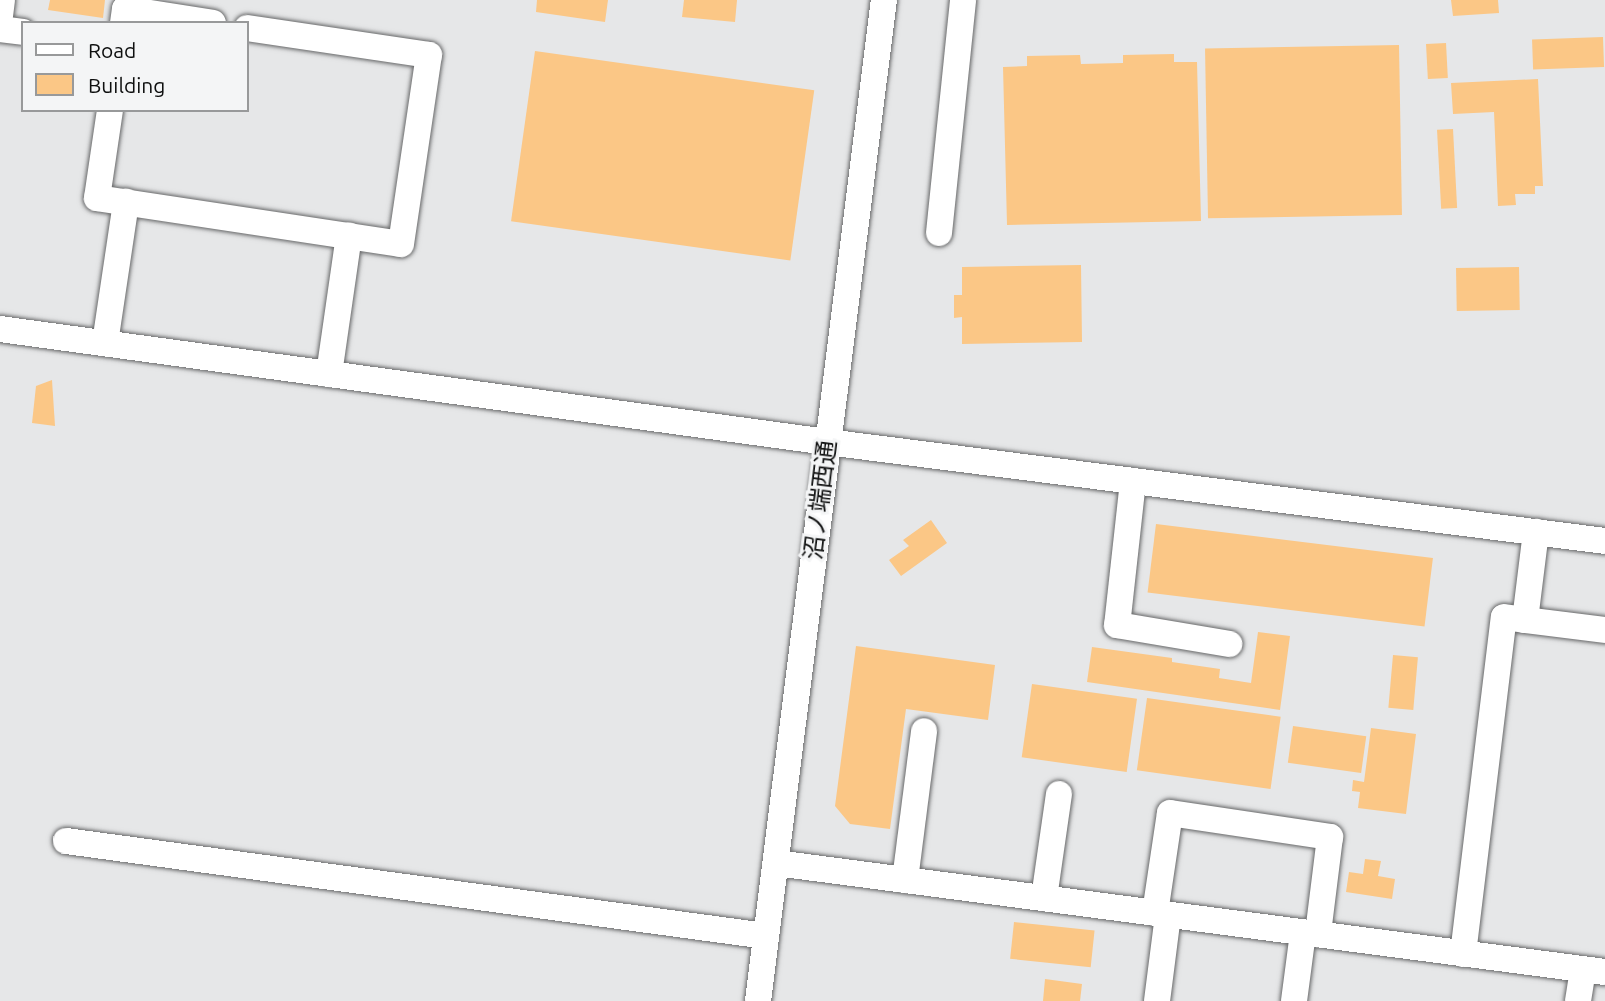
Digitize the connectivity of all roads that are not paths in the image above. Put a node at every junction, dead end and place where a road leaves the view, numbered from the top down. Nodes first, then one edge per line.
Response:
1 (2, 0) edge
2 (884, 0) edge
3 (963, 0) edge
4 (125, 11) edge
5 (0, 16) edge
6 (198, 21) edge
7 (248, 28) edge
8 (0, 29) edge
9 (21, 32) edge
10 (110, 112) edge
11 (126, 202) junction
12 (939, 233) dead end
13 (348, 236) junction
14 (1, 333) edge
15 (105, 344) junction
16 (329, 374) junction
17 (828, 442) junction
18 (1133, 481) junction
19 (1536, 532) junction
20 (1605, 541) edge
21 (1525, 620) junction
22 (1605, 630) edge
23 (1229, 645) dead end
24 (924, 731) dead end
25 (1059, 794) dead end
26 (66, 841) dead end
27 (776, 863) junction
28 (905, 880) junction
29 (1044, 898) junction
30 (1162, 914) junction
31 (1310, 934) junction
32 (766, 936) junction
33 (1463, 954) junction
34 (1594, 971) edge
35 (758, 1001) edge
36 (1157, 1001) edge
37 (1294, 1001) edge
38 (1577, 1001) edge

1 - 5 street
2 - 17 street, 沼ノ端西通
3 - 12 street
4 - 6 street
7 - 13 street
8 - 9 street
10 - 11 street
11 - 13 street
11 - 15 street
13 - 16 street
14 - 15 street
15 - 16 street
16 - 17 street
17 - 18 street
17 - 27 street, 沼ノ端西通
18 - 19 street
18 - 23 street
19 - 20 street
19 - 21 street
21 - 22 street
21 - 33 street
24 - 28 street
25 - 29 street
26 - 32 street
27 - 28 street
27 - 32 street, 沼ノ端西通
28 - 29 street
29 - 30 street
30 - 31 street
30 - 31 street
30 - 36 street
31 - 33 street
31 - 37 street
32 - 35 street, 沼ノ端西通
33 - 34 street
34 - 38 street

